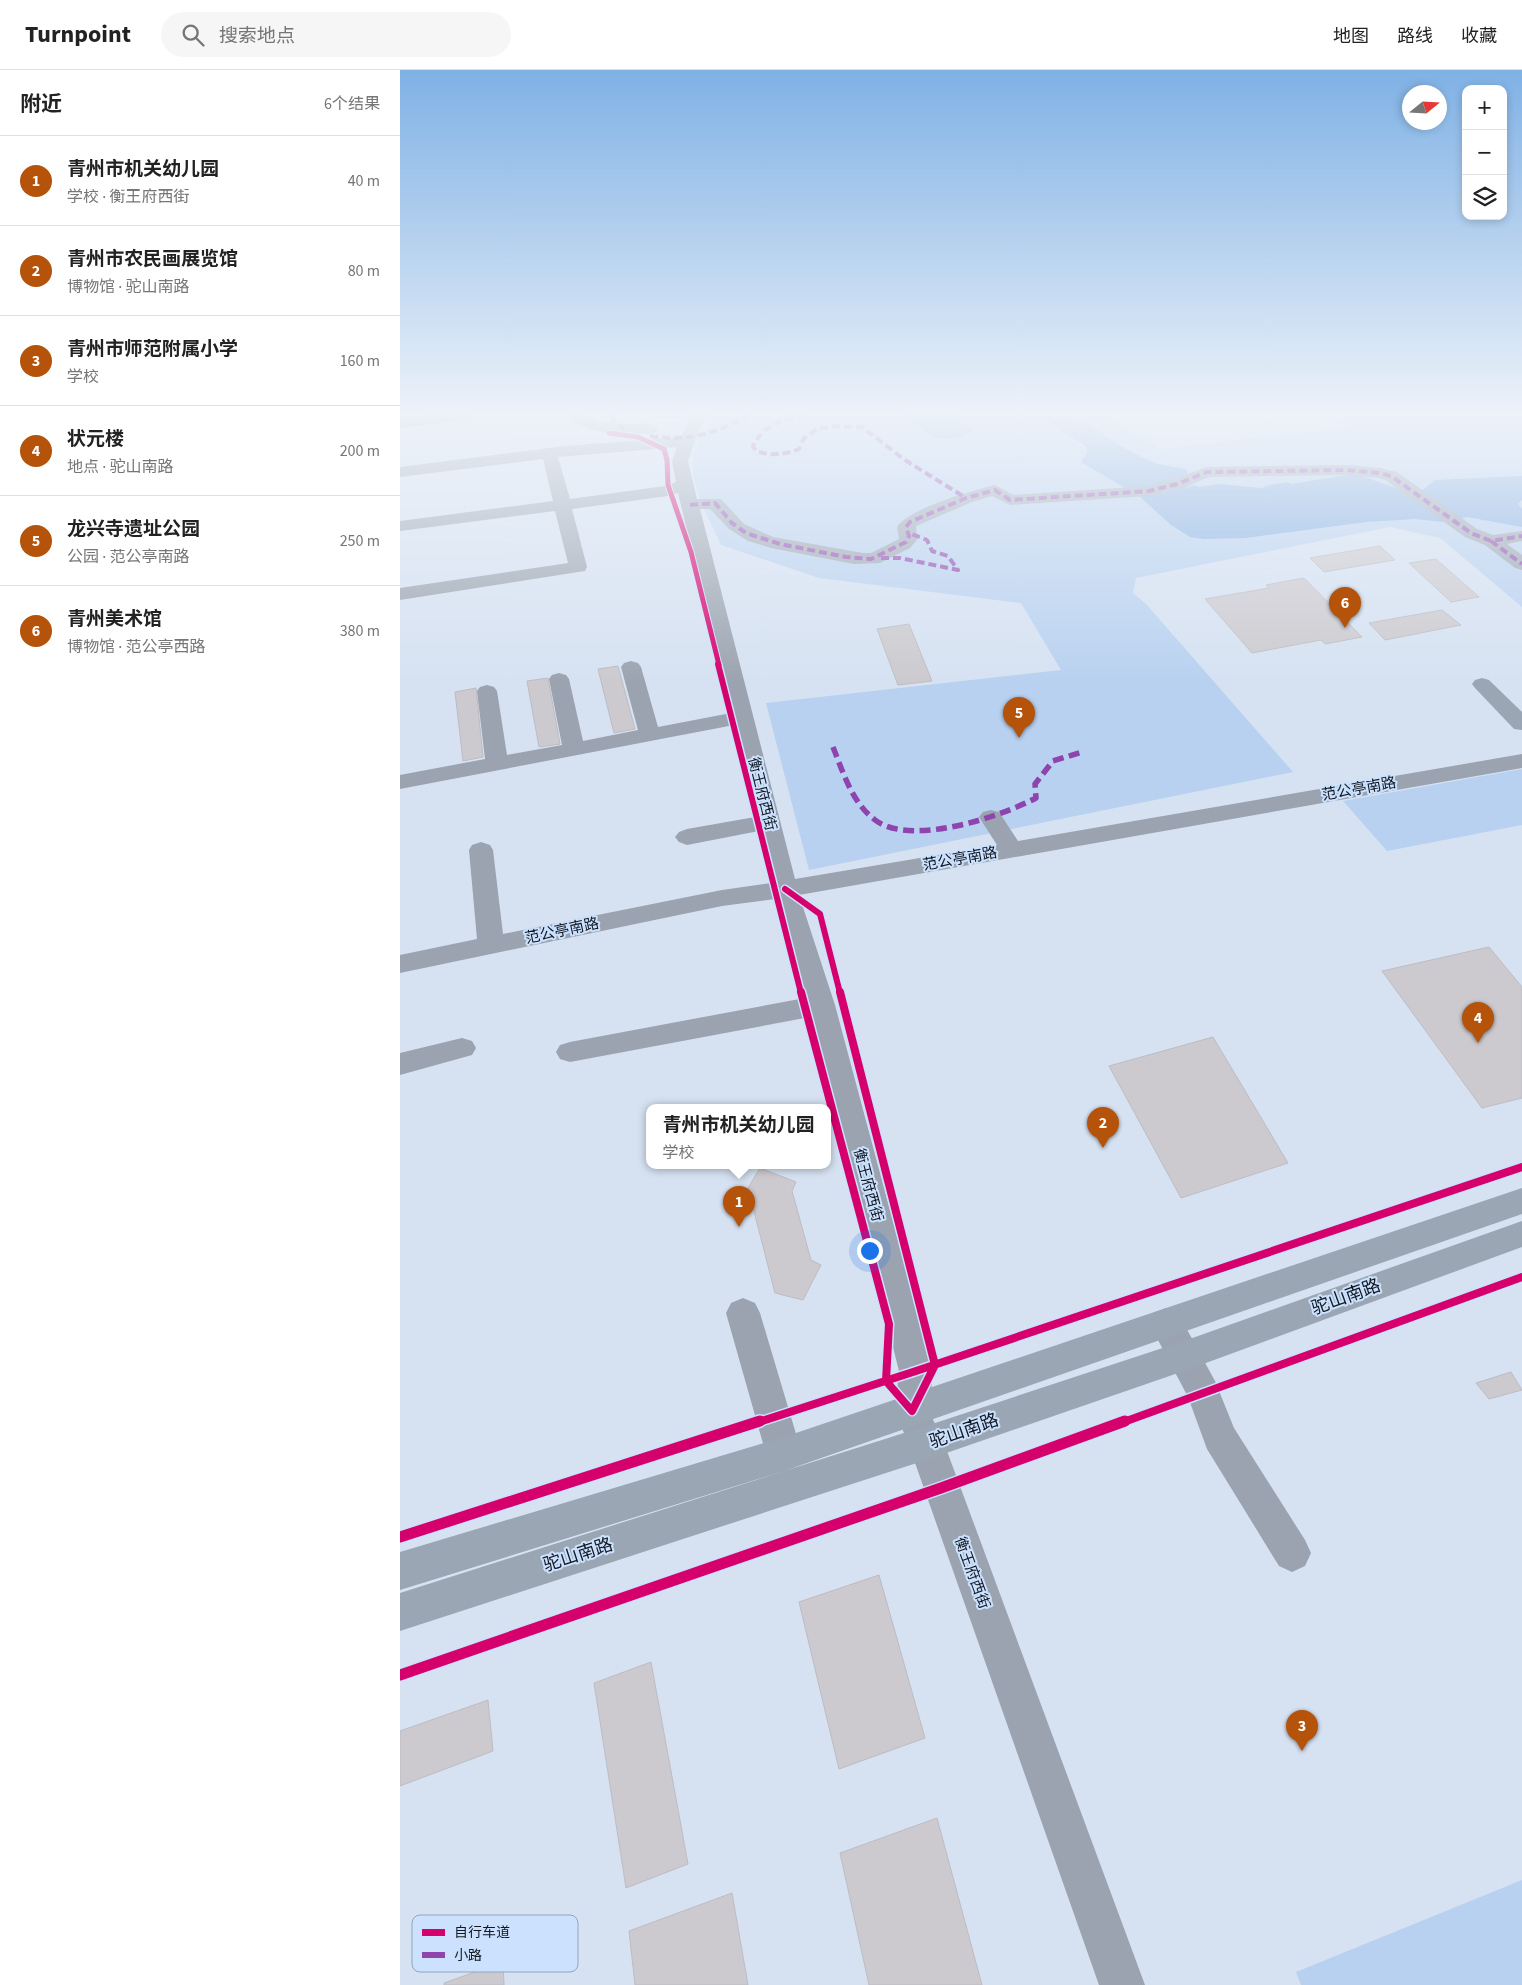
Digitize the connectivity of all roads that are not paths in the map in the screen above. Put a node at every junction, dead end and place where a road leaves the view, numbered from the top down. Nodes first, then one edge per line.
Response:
1 (559, 504) edge
2 (562, 504) edge
3 (690, 504) edge
4 (717, 504) edge
5 (951, 504) edge
6 (1431, 504) edge
7 (400, 526) edge
8 (1522, 536) edge
9 (1491, 541) junction
10 (1522, 564) edge
11 (400, 594) edge
12 (631, 667) dead end
13 (560, 679) dead end
14 (487, 691) dead end
15 (1522, 701) edge
16 (743, 717) junction
17 (1522, 724) edge
18 (650, 736) junction
19 (574, 750) junction
20 (1522, 761) edge
21 (497, 764) junction
22 (400, 782) edge
23 (991, 816) dead end
24 (768, 822) junction
25 (687, 837) dead end
26 (481, 850) dead end
27 (1012, 850) junction
28 (785, 889) junction
29 (491, 945) junction
30 (400, 964) edge
31 (821, 1005) junction
32 (462, 1048) dead end
33 (570, 1052) dead end
34 (400, 1064) edge
35 (1522, 1201) edge
36 (1522, 1234) edge
37 (743, 1313) dead end
38 (1166, 1323) junction
39 (1184, 1356) junction
40 (912, 1411) junction
41 (926, 1443) junction
42 (784, 1454) junction
43 (1292, 1553) dead end
44 (400, 1571) edge
45 (400, 1612) edge
46 (1122, 1985) edge

1 - 7 street
2 - 11 street
3 - 16 street, 衡王府西街
4 - 5 street
6 - 9 street
8 - 9 street
9 - 10 street
12 - 18 street
13 - 19 street
14 - 21 street
15 - 17 main road
16 - 18 street
16 - 24 street, 衡王府西街
18 - 19 street
19 - 21 street
20 - 27 street, 范公亭南路
21 - 22 street
23 - 27 street
24 - 25 street
24 - 28 street, 衡王府西街
26 - 29 street
27 - 28 street, 范公亭南路
28 - 29 street, 范公亭南路
28 - 31 street, 衡王府西街
29 - 30 street, 范公亭南路
31 - 33 street
31 - 40 street, 衡王府西街
32 - 34 street
35 - 38 main road
36 - 39 main road, 驼山南路
37 - 42 street
38 - 39 street
38 - 40 main road
39 - 41 main road, 驼山南路
39 - 43 street
40 - 41 street, 衡王府西街
40 - 42 main road
41 - 45 main road, 驼山南路
41 - 46 street, 衡王府西街
42 - 44 main road

